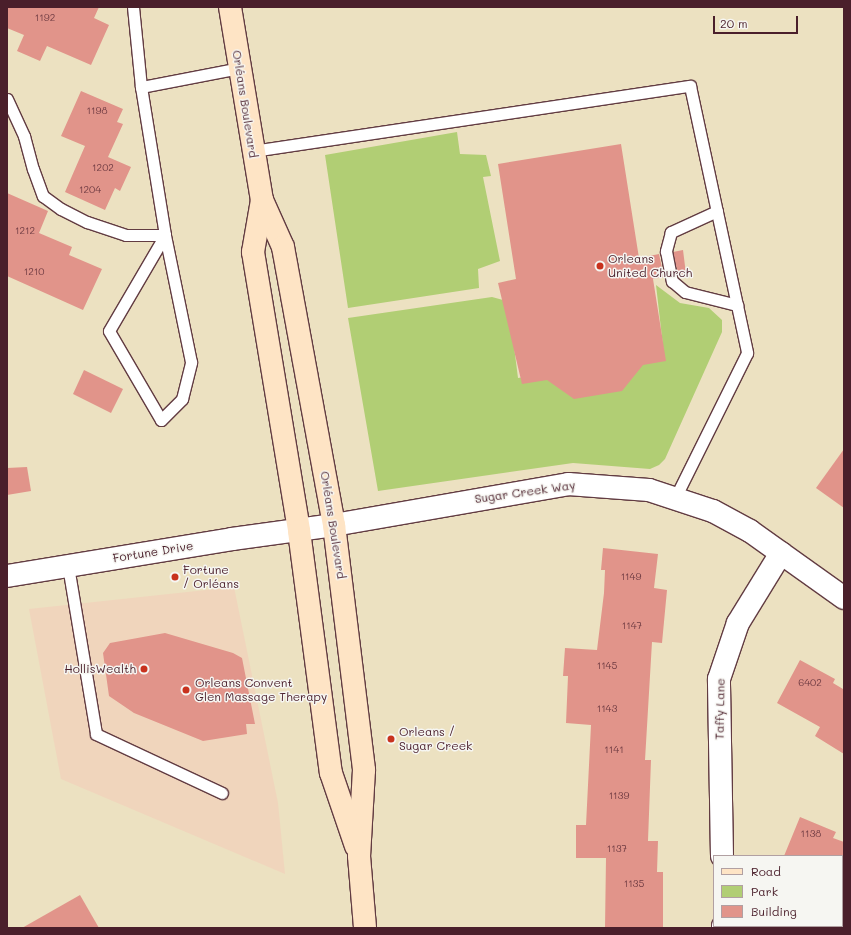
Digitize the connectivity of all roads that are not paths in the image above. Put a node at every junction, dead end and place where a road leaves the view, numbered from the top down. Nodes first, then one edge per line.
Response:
1 (133, 7) edge
2 (230, 7) edge
3 (240, 68) junction
4 (141, 87) junction
5 (7, 99) edge
6 (253, 151) junction
7 (262, 200) junction
8 (717, 211) junction
9 (165, 235) junction
10 (737, 305) junction
11 (675, 498) junction
12 (334, 525) junction
13 (299, 531) junction
14 (781, 553) junction
15 (68, 566) junction
16 (7, 576) edge
17 (844, 598) edge
18 (222, 793) dead end
19 (722, 855) edge
20 (359, 856) junction
21 (365, 928) edge

1 - 4 lane
2 - 3 main road, Orléans Boulevard
3 - 4 lane
3 - 6 main road, Orléans Boulevard
4 - 9 lane
5 - 9 lane
6 - 7 main road, Orléans Boulevard
6 - 8 lane
7 - 12 main road, Orléans Boulevard
7 - 13 main road, Orléans Boulevard
8 - 10 lane
8 - 10 lane
9 - 9 lane
10 - 11 lane
11 - 12 street, Sugar Creek Way
11 - 14 street, Sugar Creek Way
12 - 13 street, Sugar Creek Way
12 - 20 main road, Orléans Boulevard
13 - 15 street, Fortune Drive
13 - 20 main road, Orléans Boulevard
14 - 17 street, Sugar Creek Way
14 - 19 street, Taffy Lane
15 - 16 street, Fortune Drive
15 - 18 lane
20 - 21 main road, Orléans Boulevard

